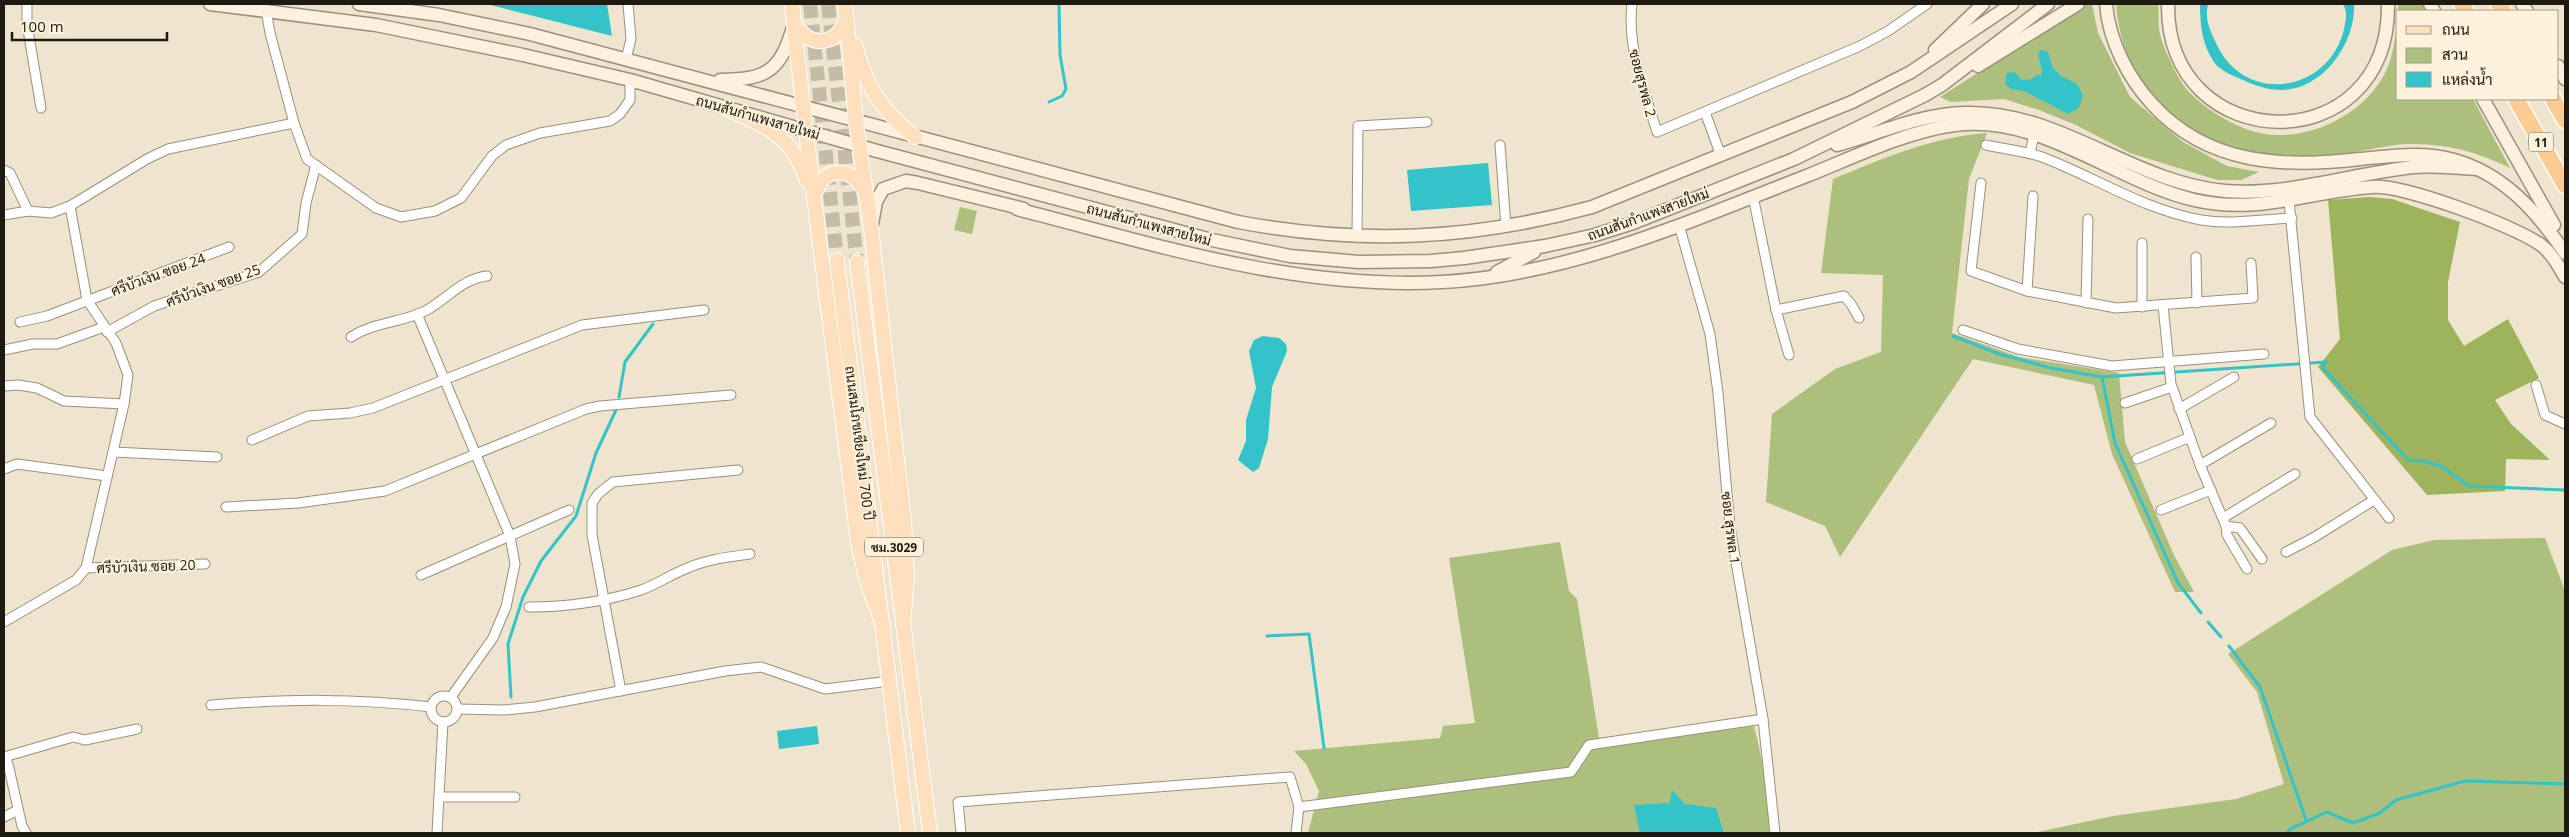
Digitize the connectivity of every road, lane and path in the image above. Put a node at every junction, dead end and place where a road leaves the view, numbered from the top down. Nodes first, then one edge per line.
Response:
1 (27, 4) edge
2 (210, 4) edge
3 (360, 4) edge
4 (628, 4) edge
5 (792, 4) edge
6 (1632, 4) edge
7 (1928, 4) edge
8 (1983, 4) edge
9 (2012, 4) edge
10 (2078, 4) edge
11 (2106, 4) edge
12 (2168, 4) edge
13 (2388, 4) edge
14 (2044, 7) edge
15 (266, 10) junction
16 (846, 11) edge
17 (358, 22) junction
18 (794, 24) junction
19 (626, 60) junction
20 (2559, 68) edge
21 (1912, 72) junction
22 (2565, 79) edge
23 (630, 80) junction
24 (705, 80) junction
25 (1942, 85) junction
26 (2484, 100) edge
27 (2517, 100) edge
28 (2554, 100) edge
29 (41, 108) dead end
30 (802, 108) junction
31 (729, 110) junction
32 (1705, 112) junction
33 (2565, 120) edge
34 (856, 122) junction
35 (1427, 122) dead end
36 (294, 123) junction
37 (805, 131) junction
38 (2034, 135) junction
39 (915, 138) junction
40 (1500, 145) dead end
41 (1986, 145) dead end
42 (859, 146) junction
43 (2030, 153) junction
44 (1721, 156) junction
45 (1794, 159) junction
46 (316, 164) junction
47 (2477, 169) junction
48 (4, 170) edge
49 (1981, 183) dead end
50 (2565, 185) edge
51 (815, 193) junction
52 (866, 194) junction
53 (1753, 196) junction
54 (2033, 196) dead end
55 (2290, 201) junction
56 (70, 206) junction
57 (1017, 209) junction
58 (28, 211) junction
59 (4, 215) edge
60 (1116, 216) junction
61 (2292, 218) junction
62 (2088, 219) dead end
63 (1634, 222) junction
64 (1506, 227) junction
65 (1674, 227) junction
66 (871, 230) junction
67 (1357, 237) junction
68 (2142, 243) dead end
69 (2565, 245) edge
70 (1546, 246) junction
71 (229, 247) dead end
72 (1256, 250) junction
73 (2565, 253) edge
74 (2196, 257) dead end
75 (838, 260) tunnel mouth
76 (857, 262) tunnel mouth
77 (2251, 263) dead end
78 (487, 276) dead end
79 (1303, 277) junction
80 (1486, 277) junction
81 (2565, 277) edge
82 (2027, 291) junction
83 (87, 300) junction
84 (2086, 303) junction
85 (2197, 303) junction
86 (2164, 306) junction
87 (2142, 307) junction
88 (704, 310) dead end
89 (1776, 310) junction
90 (417, 314) junction
91 (1859, 318) dead end
92 (20, 322) dead end
93 (106, 329) junction
94 (1963, 330) dead end
95 (351, 336) dead end
96 (4, 350) edge
97 (2264, 354) dead end
98 (1789, 355) dead end
99 (2169, 366) junction
100 (2234, 377) dead end
101 (445, 379) junction
102 (2536, 385) dead end
103 (4, 386) edge
104 (2172, 386) junction
105 (731, 395) dead end
106 (2125, 403) dead end
107 (124, 404) junction
108 (2180, 410) junction
109 (2270, 423) dead end
110 (2565, 424) edge
111 (2190, 437) junction
112 (252, 440) dead end
113 (113, 452) junction
114 (476, 454) junction
115 (217, 457) dead end
116 (2137, 459) dead end
117 (2200, 465) junction
118 (4, 469) edge
119 (738, 470) dead end
120 (2295, 474) dead end
121 (107, 476) junction
122 (2211, 490) junction
123 (2374, 500) junction
124 (226, 507) dead end
125 (569, 510) dead end
126 (2161, 510) dead end
127 (2389, 518) dead end
128 (2225, 522) junction
129 (510, 536) junction
130 (2286, 552) dead end
131 (750, 554) dead end
132 (2262, 559) dead end
133 (205, 564) dead end
134 (86, 568) junction
135 (2247, 569) dead end
136 (421, 575) dead end
137 (604, 601) junction
138 (529, 607) dead end
139 (4, 622) edge
140 (903, 624) junction
141 (883, 625) junction
142 (890, 681) junction
143 (621, 691) junction
144 (451, 697) junction
145 (211, 705) dead end
146 (431, 707) junction
147 (458, 708) junction
148 (1763, 719) junction
149 (443, 722) junction
150 (137, 729) dead end
151 (4, 758) edge
152 (439, 797) junction
153 (515, 797) dead end
154 (1299, 807) junction
155 (18, 810) junction
156 (4, 817) edge
157 (26, 833) edge
158 (437, 833) edge
159 (908, 833) edge
160 (930, 833) edge
161 (961, 833) edge
162 (1296, 833) edge
163 (1775, 833) edge

1 - 29 street
2 - 15 main road, ถนนสันกำแพงสายใหม่
3 - 17 main road
3 - 19 main road, ถนนสันกำแพงสายใหม่
4 - 19 street
5 - 18 main road
6 - 32 street, ซอยสุรพล 2
7 - 32 street
8 - 21 main road
9 - 21 main road, ถนนสันกำแพงสายใหม่
10 - 25 main road
11 - 47 main road
12 - 13 main road
14 - 25 main road, ถนนสันกำแพงสายใหม่
15 - 17 main road, ถนนสันกำแพงสายใหม่
15 - 36 street
16 - 18 main road
16 - 34 main road
16 - 39 main road
17 - 23 main road, ถนนสันกำแพงสายใหม่
18 - 24 main road
18 - 30 main road
19 - 24 main road, ถนนสันกำแพงสายใหม่
20 - 22 main road
21 - 44 main road, ถนนสันกำแพงสายใหม่
23 - 31 main road, ถนนสันกำแพงสายใหม่
23 - 46 street
24 - 30 main road, ถนนสันกำแพงสายใหม่
25 - 45 main road, ถนนสันกำแพงสายใหม่
26 - 69 main road
27 - 50 highway, 11
28 - 33 highway, 11
30 - 34 main road, ถนนสันกำแพงสายใหม่
30 - 37 main road
31 - 37 main road, ถนนสันกำแพงสายใหม่
31 - 51 main road
32 - 44 street
34 - 39 main road, ถนนสันกำแพงสายใหม่
34 - 42 main road
35 - 67 street
36 - 46 street
36 - 56 street
37 - 42 main road, ถนนสันกำแพงสายใหม่
37 - 51 main road
38 - 43 street
38 - 53 main road
38 - 55 main road
39 - 67 main road, ถนนสันกำแพงสายใหม่
40 - 64 street
41 - 43 street
42 - 52 main road
42 - 60 main road, ถนนสันกำแพงสายใหม่
43 - 61 street
44 - 64 main road, ถนนสันกำแพงสายใหม่
45 - 47 main road
45 - 63 main road, ถนนสันกำแพงสายใหม่
46 - 93 street, ศรีบัวเงิน ซอย 25
47 - 73 main road
48 - 58 street
49 - 82 street
51 - 52 main road
51 - 141 main road
52 - 66 main road
53 - 65 main road
53 - 89 street
54 - 82 street
55 - 61 street
55 - 81 main road
56 - 58 street
56 - 83 street
57 - 60 main road
57 - 66 main road
57 - 79 main road
58 - 59 street
60 - 72 main road, ถนนสันกำแพงสายใหม่
61 - 123 street
62 - 84 street
63 - 65 main road
63 - 70 main road, ถนนสันกำแพงสายใหม่
64 - 67 main road, ถนนสันกำแพงสายใหม่
65 - 80 main road
65 - 148 street, ซอย สุรพล 1
66 - 140 main road
68 - 87 street
70 - 72 main road, ถนนสันกำแพงสายใหม่
70 - 80 main road
71 - 83 street, ศรีบัวเงิน ซอย 24
72 - 79 main road
74 - 85 street
75 - 141 main road, ถนนสมโภชเชียงใหม่ 700 ปี / ชม.3029
76 - 140 main road, ถนนสมโภชเชียงใหม่ 700 ปี / ชม.3029
77 - 85 street
78 - 90 street
79 - 80 main road
82 - 84 street
83 - 92 street, ศรีบัวเงิน ซอย 24
83 - 93 street
84 - 87 street
85 - 86 street
86 - 87 street
86 - 99 street
88 - 101 street
89 - 91 street
89 - 98 street
90 - 95 street
90 - 101 street
93 - 96 street, ศรีบัวเงิน ซอย 25
93 - 107 street
94 - 99 street
97 - 99 street
99 - 104 street
100 - 108 street
101 - 112 street
101 - 114 street
102 - 110 street
103 - 107 street
104 - 106 street
104 - 108 street
105 - 114 street
107 - 113 street
108 - 111 street
109 - 117 street
111 - 116 street
111 - 117 street
113 - 115 street
113 - 121 street
114 - 124 street
114 - 129 street
117 - 122 street
118 - 121 street
119 - 137 street
120 - 128 street
121 - 134 street
122 - 126 street
122 - 128 street
123 - 127 street
123 - 130 street
125 - 129 street
128 - 132 street
128 - 135 street
129 - 136 street
129 - 144 street
131 - 137 street
133 - 134 street, ศรีบัวเงิน ซอย 20
134 - 139 street
137 - 138 street
137 - 143 street
140 - 160 main road, ถนนสมโภชเชียงใหม่ 700 ปี / ชม.3029
141 - 142 main road, ถนนสมโภชเชียงใหม่ 700 ปี / ชม.3029
142 - 143 street
142 - 159 main road, ถนนสมโภชเชียงใหม่ 700 ปี / ชม.3029
143 - 147 street
144 - 146 street
144 - 147 street
145 - 146 street
146 - 149 street
147 - 149 street
148 - 154 street
148 - 163 street, ซอย สุรพล 1
149 - 152 street
150 - 151 street
151 - 155 street
152 - 153 street
152 - 158 street
154 - 161 street
154 - 162 street
155 - 156 street
155 - 157 street

